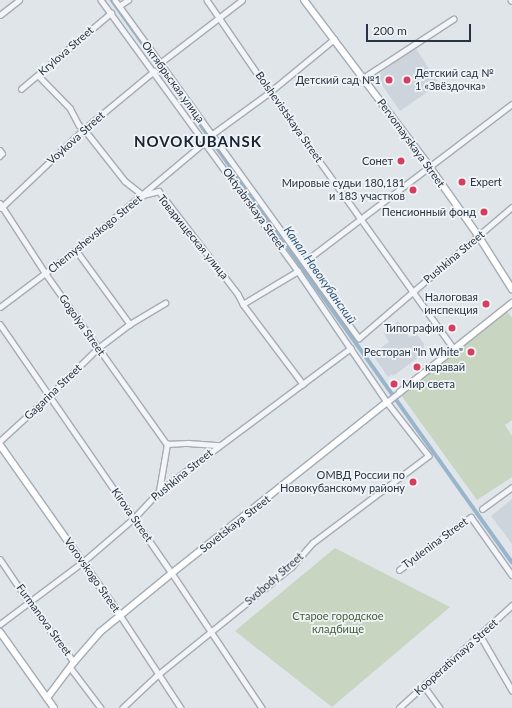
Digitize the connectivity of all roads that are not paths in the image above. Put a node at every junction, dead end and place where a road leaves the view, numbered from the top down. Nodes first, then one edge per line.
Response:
1 (19, 0) edge
2 (102, 0) edge
3 (115, 0) edge
4 (128, 0) edge
5 (208, 0) edge
6 (242, 0) edge
7 (304, 0) edge
8 (119, 6) junction
9 (111, 13) junction
10 (0, 15) edge
11 (220, 18) junction
12 (453, 20) dead end
13 (334, 39) junction
14 (160, 63) junction
15 (154, 71) junction
16 (38, 75) junction
17 (363, 78) junction
18 (21, 89) dead end
19 (270, 92) junction
20 (512, 104) edge
21 (84, 129) junction
22 (211, 135) junction
23 (205, 141) junction
24 (0, 150) edge
25 (0, 156) edge
26 (429, 166) junction
27 (143, 195) junction
28 (1, 207) edge
29 (512, 208) edge
30 (362, 219) junction
31 (479, 237) junction
32 (76, 250) junction
33 (304, 262) junction
34 (298, 271) junction
35 (46, 274) junction
36 (512, 289) edge
37 (412, 292) junction
38 (165, 303) dead end
39 (512, 303) edge
40 (243, 304) junction
41 (0, 307) edge
42 (0, 324) edge
43 (130, 324) junction
44 (358, 338) joint
45 (98, 348) junction
46 (351, 348) junction
47 (455, 350) junction
48 (303, 384) junction
49 (400, 392) joint
50 (50, 396) junction
51 (387, 402) junction
52 (0, 441) edge
53 (167, 444) junction
54 (0, 445) edge
55 (219, 445) junction
56 (512, 487) edge
57 (159, 491) junction
58 (482, 509) dead end
59 (134, 518) junction
60 (0, 559) edge
61 (83, 562) junction
62 (399, 570) dead end
63 (172, 573) junction
64 (512, 575) edge
65 (29, 602) junction
66 (512, 605) edge
67 (120, 615) junction
68 (0, 624) edge
69 (0, 632) edge
70 (211, 632) junction
71 (480, 635) junction
72 (72, 664) junction
73 (158, 675) junction
74 (424, 686) junction
75 (512, 690) edge
76 (47, 698) junction
77 (54, 708) edge
78 (101, 708) edge
79 (123, 708) edge
80 (181, 708) edge
81 (262, 708) edge
82 (399, 708) edge
83 (440, 708) edge

1 - 10 street
2 - 9 street, Oktyabrskaya Street
3 - 8 street, Октябрьская улица
4 - 8 street
5 - 11 street, Bolshevistskaya Street
6 - 11 street
7 - 13 main road, Pervomayskaya Street
8 - 14 street, Октябрьская улица
9 - 15 street, Oktyabrskaya Street
9 - 16 street, Krylova Street
11 - 14 street
11 - 19 street, Bolshevistskaya Street
12 - 17 street
13 - 17 main road, Pervomayskaya Street
13 - 19 street
14 - 22 street, Октябрьская улица
15 - 21 street, Voykova Street
15 - 23 street, Oktyabrskaya Street
16 - 18 street, Krylova Street
16 - 21 street, Товарищеская улица
17 - 26 main road, Pervomayskaya Street
19 - 22 street
19 - 30 street, Bolshevistskaya Street
20 - 26 street
21 - 27 street, Товарищеская улица
21 - 28 street, Voykova Street
22 - 33 street, Октябрьская улица
23 - 27 street, Chernyshevskogo Street
23 - 34 street, Oktyabrskaya Street
24 - 25 street
26 - 30 street
26 - 31 main road, Pervomayskaya Street
27 - 32 street, Chernyshevskogo Street
27 - 40 street, Товарищеская улица
28 - 35 street, Gogolya Street
29 - 31 street, Pushkina Street
30 - 33 street
30 - 37 street, Bolshevistskaya Street
31 - 36 main road, Pervomayskaya Street
31 - 37 street, Pushkina Street
32 - 35 street, Chernyshevskogo Street
32 - 43 street
33 - 44 street, Октябрьская улица
34 - 40 street
34 - 46 street, Oktyabrskaya Street
35 - 41 street, Chernyshevskogo Street
35 - 45 street, Gogolya Street
37 - 44 street, Pushkina Street
37 - 47 street, Bolshevistskaya Street
38 - 43 street, Gagarina Street
39 - 47 main road, Sovetskaya Street
40 - 48 street, Товарищеская улица
42 - 50 street, Kirova Street
43 - 45 street, Gagarina Street
45 - 50 street, Gagarina Street
45 - 53 street, Gogolya Street
46 - 48 street, Pushkina Street
46 - 51 street, Oktyabrskaya Street
47 - 49 main road, Sovetskaya Street
48 - 55 street, Pushkina Street
49 - 51 street, Sovetskaya Street
50 - 52 street, Gagarina Street
50 - 59 street, Kirova Street
51 - 63 main road, Sovetskaya Street
51 - 70 street, Svobody Street
53 - 55 street
53 - 57 street
54 - 61 main road, Vorovskogo Street
55 - 57 street, Pushkina Street
56 - 58 street
57 - 59 street, Pushkina Street
59 - 61 street, Pushkina Street
59 - 63 street, Kirova Street
60 - 65 street, Furmanova Street
61 - 65 street, Pushkina Street
61 - 67 main road, Vorovskogo Street
62 - 64 street, Tyulenina Street
63 - 67 main road, Sovetskaya Street
63 - 70 street, Kirova Street
65 - 68 street, Pushkina Street
65 - 72 street, Furmanova Street
66 - 71 street, Kooperativnaya Street
67 - 72 main road, Sovetskaya Street
67 - 73 street, Vorovskogo Street
69 - 76 main road
70 - 73 street, Svobody Street
70 - 81 street, Kirova Street
71 - 74 street, Kooperativnaya Street
71 - 75 street
72 - 76 main road, Sovetskaya Street
72 - 78 street, Furmanova Street
73 - 79 street, Svobody Street
73 - 80 street, Vorovskogo Street
74 - 82 street, Kooperativnaya Street
74 - 83 street
76 - 77 main road

